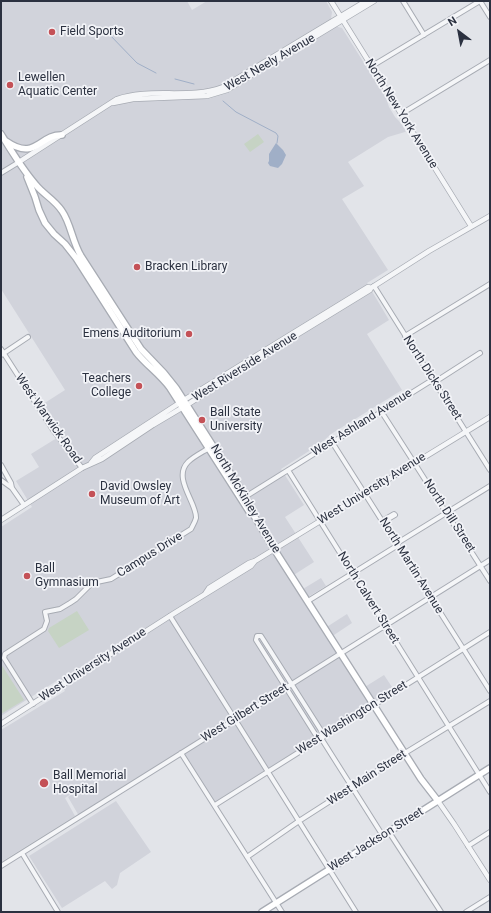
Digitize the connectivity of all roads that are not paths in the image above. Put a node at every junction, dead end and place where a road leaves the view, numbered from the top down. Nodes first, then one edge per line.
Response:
1 (330, 1) edge
2 (366, 1) edge
3 (374, 1) edge
4 (403, 1) edge
5 (480, 1) edge
6 (490, 17) edge
7 (342, 18) junction
8 (424, 34) junction
9 (490, 60) edge
10 (372, 66) junction
11 (401, 114) junction
12 (62, 135) junction
13 (3, 137) edge
14 (19, 162) junction
15 (1, 173) edge
16 (26, 173) junction
17 (490, 216) edge
18 (471, 226) junction
19 (490, 284) edge
20 (372, 287) junction
21 (405, 336) junction
22 (28, 338) dead end
23 (2, 352) edge
24 (480, 353) dead end
25 (433, 380) junction
26 (182, 403) junction
27 (382, 411) junction
28 (490, 417) edge
29 (465, 431) junction
30 (332, 442) junction
31 (210, 447) junction
32 (414, 463) junction
33 (1, 465) edge
34 (82, 468) junction
35 (288, 470) junction
36 (490, 470) edge
37 (1, 480) edge
38 (490, 486) edge
39 (12, 488) junction
40 (364, 493) junction
41 (245, 497) junction
42 (24, 506) junction
43 (446, 513) junction
44 (253, 514) junction
45 (1, 520) edge
46 (320, 521) junction
47 (397, 544) junction
48 (274, 549) junction
49 (490, 560) edge
50 (480, 566) junction
51 (352, 573) junction
52 (490, 581) edge
53 (430, 596) junction
54 (308, 601) junction
55 (170, 616) junction
56 (385, 625) junction
57 (490, 632) edge
58 (463, 648) junction
59 (342, 654) junction
60 (417, 677) junction
61 (490, 680) edge
62 (485, 683) junction
63 (291, 684) junction
64 (286, 688) junction
65 (490, 691) edge
66 (490, 701) edge
67 (33, 704) junction
68 (374, 705) junction
69 (236, 720) junction
70 (1, 724) edge
71 (449, 726) junction
72 (321, 738) junction
73 (181, 753) junction
74 (405, 753) junction
75 (490, 768) edge
76 (268, 772) junction
77 (479, 775) junction
78 (352, 787) junction
79 (490, 792) edge
80 (438, 801) junction
81 (214, 805) junction
82 (299, 821) junction
83 (389, 832) junction
84 (490, 832) edge
85 (383, 836) junction
86 (468, 846) junction
87 (22, 853) junction
88 (247, 857) junction
89 (1, 866) edge
90 (330, 869) junction
91 (490, 880) edge
92 (490, 897) edge
93 (276, 903) junction
94 (58, 912) edge
95 (262, 912) edge
96 (282, 912) edge
97 (356, 912) edge
98 (442, 912) edge
99 (466, 912) edge

1 - 7 street, North New York Avenue
2 - 7 street, West Neely Avenue
3 - 7 street, West Neely Avenue
4 - 8 street
5 - 6 street
5 - 8 street
7 - 10 street, North New York Avenue
7 - 12 street, West Neely Avenue
8 - 10 street
9 - 11 street
10 - 11 street, North New York Avenue
11 - 18 street, North New York Avenue
12 - 13 main road
12 - 14 street, West Neely Avenue
13 - 14 main road, North McKinley Avenue
14 - 15 street
14 - 16 main road, North McKinley Avenue
16 - 26 main road, North McKinley Avenue
16 - 26 main road, North McKinley Avenue
17 - 18 street, West Riverside Avenue
18 - 20 street, West Riverside Avenue
19 - 21 street
20 - 21 street, North Dicks Street
20 - 26 street, West Riverside Avenue
21 - 25 street, North Dicks Street
22 - 23 street
23 - 34 street, West Warwick Road
24 - 25 street, West Ashland Avenue
25 - 27 street, West Ashland Avenue
25 - 29 street, North Dicks Street
26 - 31 main road, North McKinley Avenue
26 - 34 street, West Riverside Avenue
27 - 30 street, West Ashland Avenue
27 - 32 street, North Dill Street
28 - 29 street, West University Avenue
29 - 32 street, West University Avenue
29 - 36 street, North Dicks Street
30 - 35 street, West Ashland Avenue
30 - 40 street, North Martin Avenue
31 - 41 main road, North McKinley Avenue
31 - 44 main road
31 - 67 street, Campus Drive
32 - 40 street, West University Avenue
32 - 43 street, North Dill Street
33 - 39 street
34 - 42 street
35 - 41 street, West Ashland Avenue
35 - 46 street, North Calvert Street
37 - 39 street
38 - 43 street
39 - 42 street
40 - 46 street, West University Avenue
40 - 47 street, North Martin Avenue
41 - 44 main road, North McKinley Avenue
42 - 45 street
43 - 47 street
43 - 50 street, North Dill Street
44 - 48 main road, North McKinley Avenue
46 - 48 street, West University Avenue
46 - 51 street, North Calvert Street
47 - 51 street
47 - 53 street, North Martin Avenue
48 - 54 main road, North McKinley Avenue
48 - 55 street, West University Avenue
49 - 50 street, West Gilbert Street
50 - 52 street, North Dill Street
50 - 53 street, West Gilbert Street
51 - 54 street
51 - 56 street, North Calvert Street
53 - 56 street, West Gilbert Street
53 - 58 street, North Martin Avenue
54 - 59 main road, North McKinley Avenue
55 - 67 street, West University Avenue
55 - 69 street
56 - 59 street, West Gilbert Street
56 - 60 street, North Calvert Street
57 - 58 street, West Washington Street
58 - 60 street, West Washington Street
58 - 62 street, North Martin Avenue
59 - 63 street, West Gilbert Street
59 - 68 main road, North McKinley Avenue
60 - 68 street, West Washington Street
60 - 71 street, North Calvert Street
61 - 62 street
62 - 65 street, North Martin Avenue
63 - 64 street, West Gilbert Street
63 - 64 street
63 - 72 street
64 - 69 street, West Gilbert Street
64 - 72 street
66 - 71 street, West Main Street
67 - 70 street, West University Avenue
68 - 72 street, West Washington Street
68 - 74 main road, North McKinley Avenue
69 - 73 street, West Gilbert Street
69 - 76 street
71 - 74 street, West Main Street
71 - 77 street, North Calvert Street
72 - 76 street, West Washington Street
72 - 78 street
73 - 81 street
73 - 87 street, West Gilbert Street
74 - 78 street, West Main Street
74 - 80 main road, North McKinley Avenue
75 - 77 main road, West Jackson Street
76 - 81 street, West Washington Street
76 - 82 street
77 - 79 street, North Calvert Street
77 - 80 main road, West Jackson Street
78 - 82 street, West Main Street
78 - 85 street
80 - 83 main road, West Jackson Street
80 - 86 street
81 - 88 street
82 - 88 street, West Main Street
82 - 90 street
83 - 85 main road, West Jackson Street
83 - 98 street
84 - 86 street
85 - 90 main road, West Jackson Street
86 - 91 street
87 - 89 street, West Gilbert Street
87 - 94 street
88 - 93 street
90 - 93 main road, West Jackson Street
90 - 97 street
92 - 99 street
93 - 95 main road, West Jackson Street
93 - 96 street

